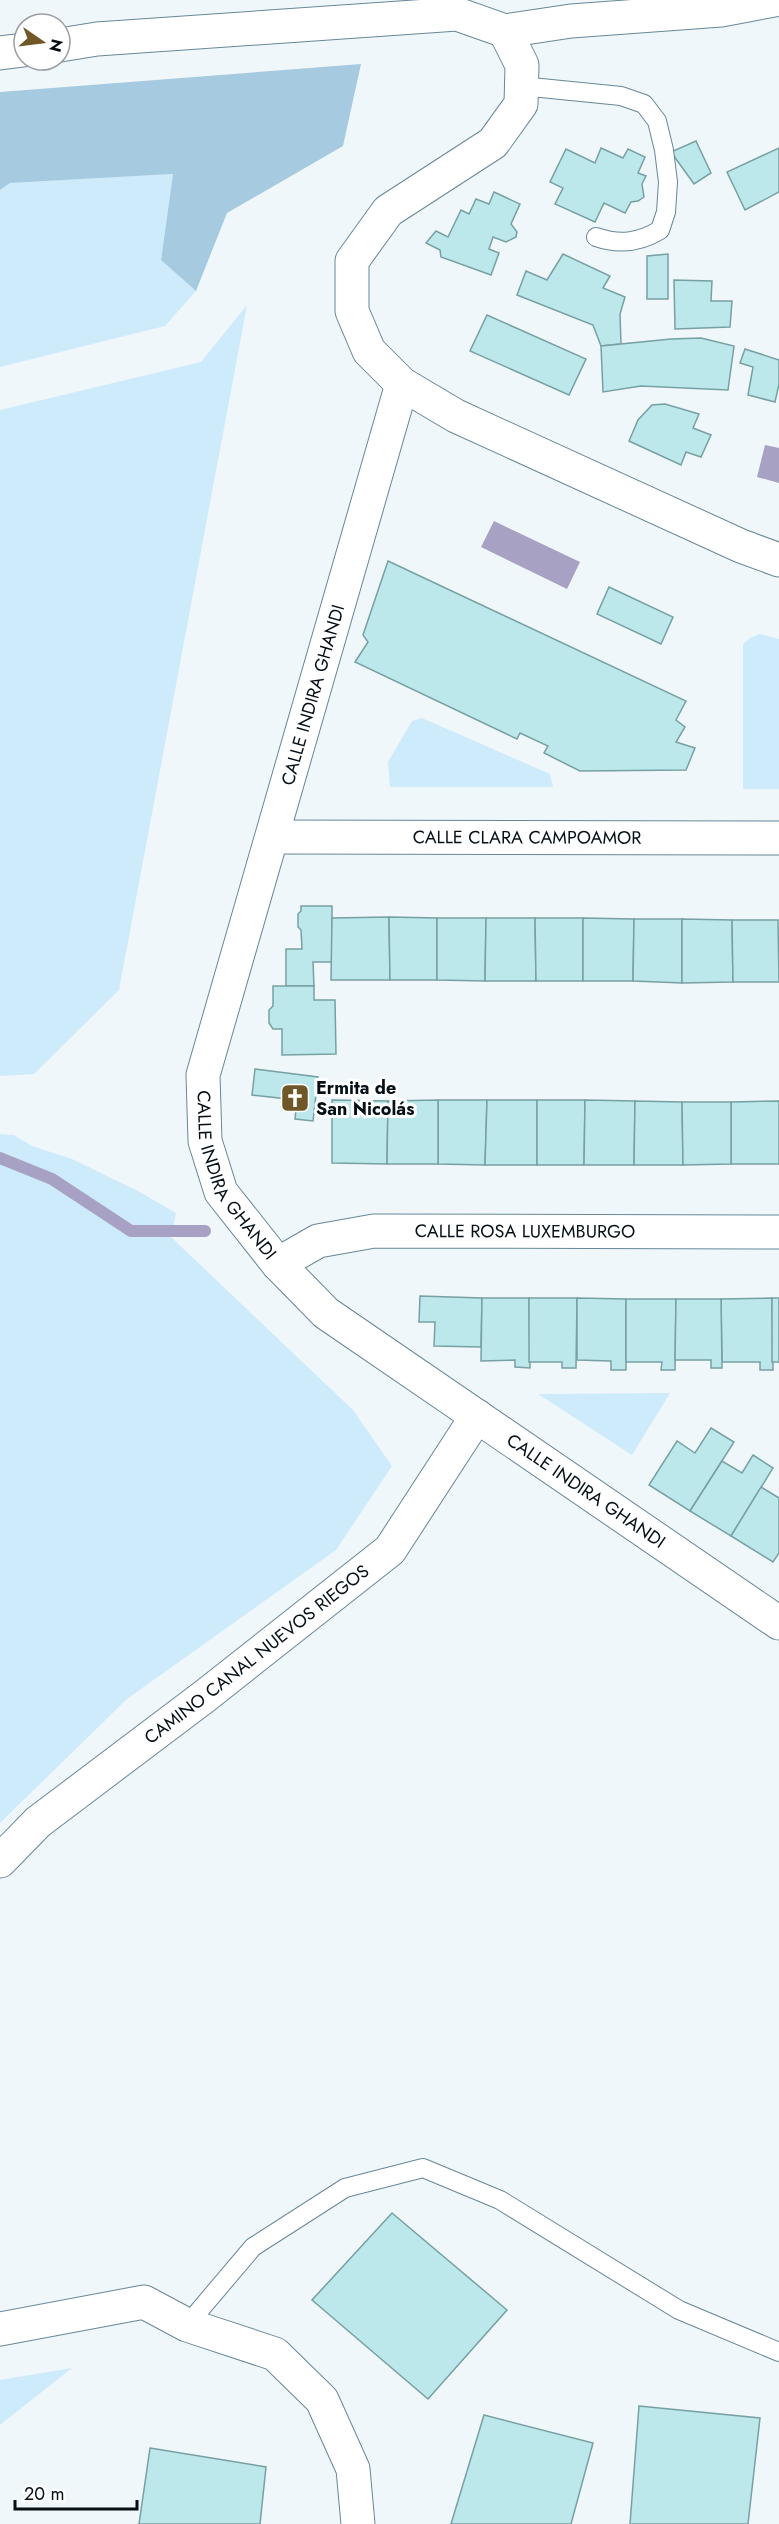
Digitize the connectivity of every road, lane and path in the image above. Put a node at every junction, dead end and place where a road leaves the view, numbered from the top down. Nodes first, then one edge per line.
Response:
1 (774, 0) edge
2 (505, 31) junction
3 (72, 44) edge
4 (521, 86) junction
5 (596, 237) dead end
6 (402, 384) junction
7 (779, 560) edge
8 (273, 837) junction
9 (779, 838) edge
10 (779, 1232) edge
11 (279, 1264) junction
12 (477, 1416) junction
13 (779, 1623) edge
14 (0, 1861) edge
15 (187, 2325) junction
16 (0, 2329) edge
17 (779, 2352) edge
18 (358, 2524) edge

1 - 2 street
2 - 3 street
2 - 4 street
4 - 5 lane
4 - 6 street
6 - 7 street
6 - 8 street, CALLE INDIRA GHANDI
8 - 9 street, CALLE CLARA CAMPOAMOR
8 - 11 street, CALLE INDIRA GHANDI
10 - 11 street, CALLE ROSA LUXEMBURGO
11 - 12 street, CALLE INDIRA GHANDI
12 - 13 street, CALLE INDIRA GHANDI
12 - 14 street, CAMINO CANAL NUEVOS RIEGOS
15 - 16 street
15 - 17 lane
15 - 18 street

